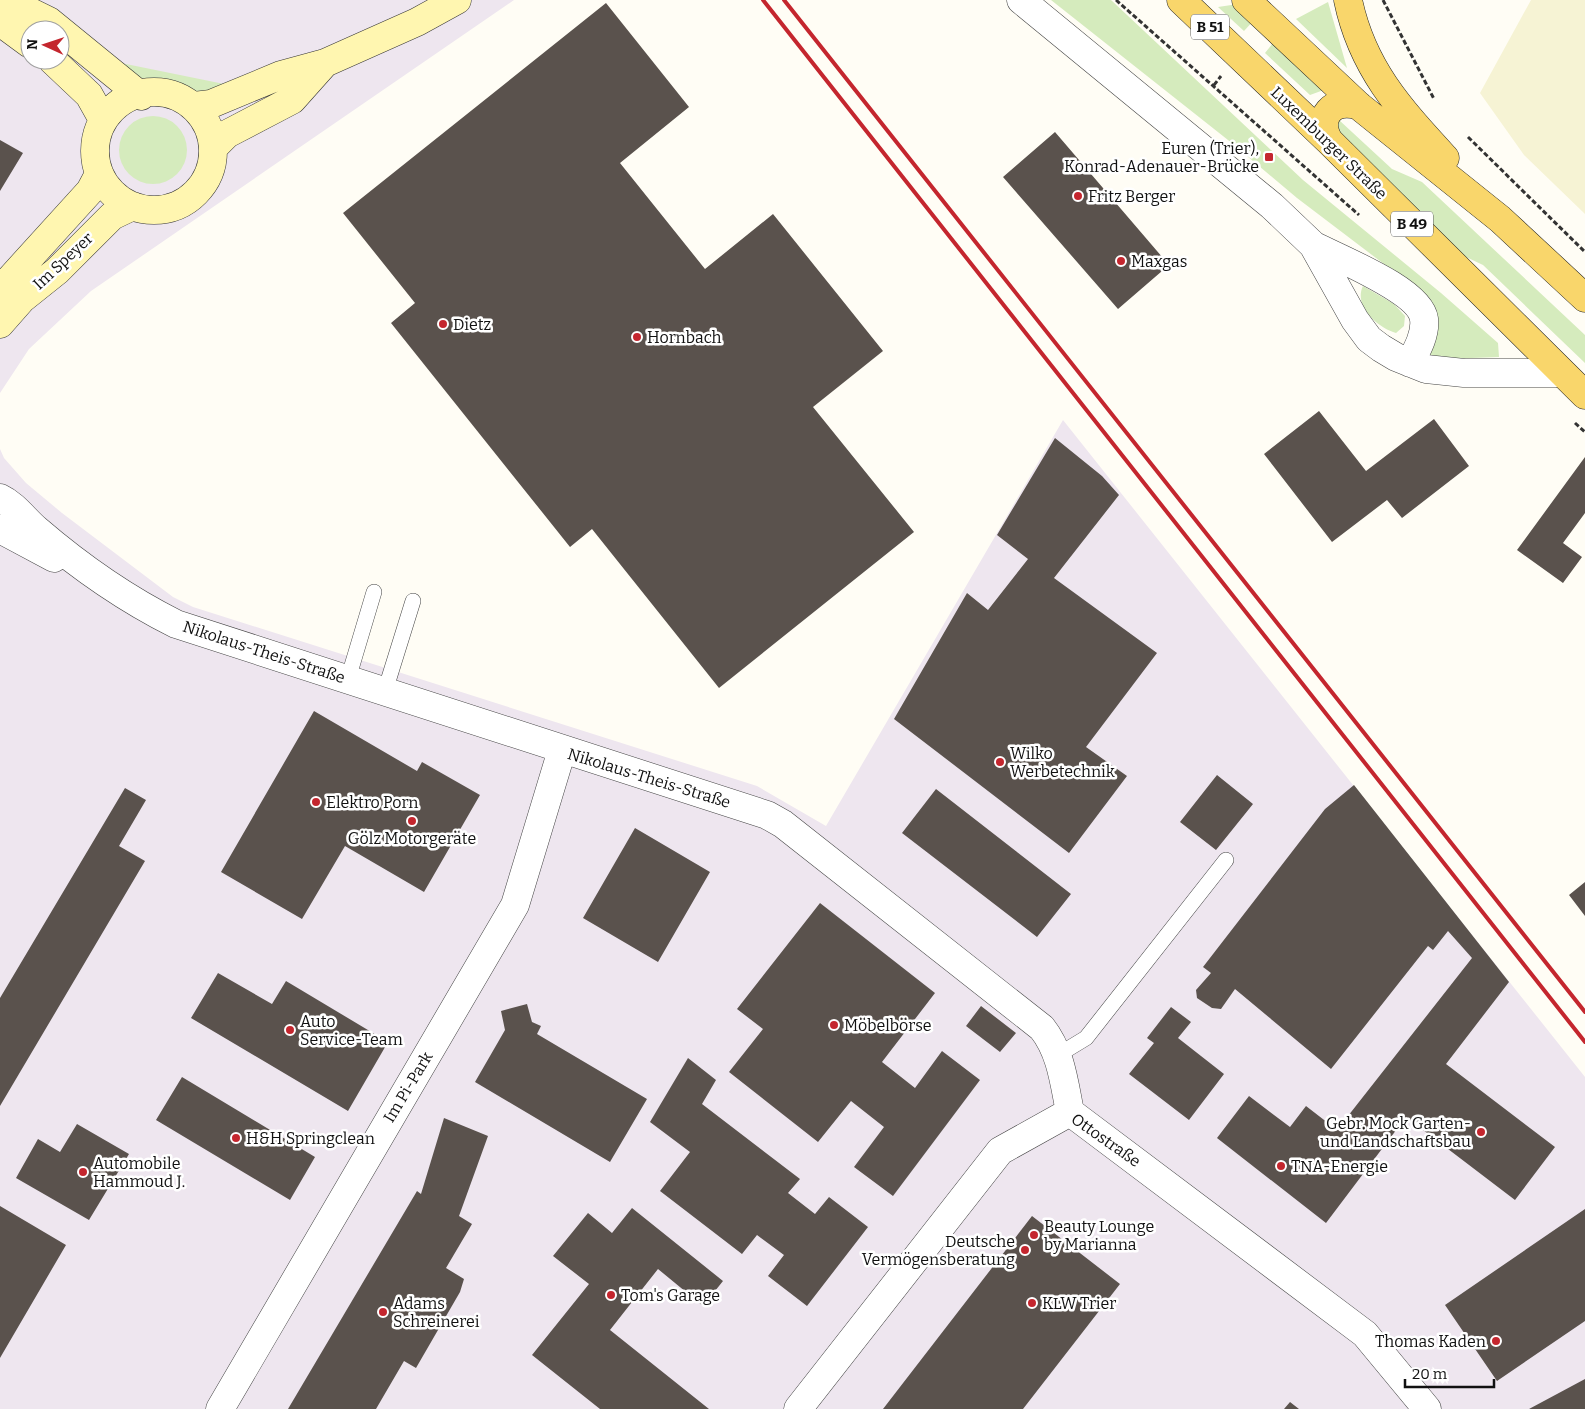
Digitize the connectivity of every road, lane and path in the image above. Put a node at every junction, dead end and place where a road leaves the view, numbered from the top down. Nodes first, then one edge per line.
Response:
1 (6, 0) edge
2 (457, 0) edge
3 (1021, 0) edge
4 (1116, 0) edge
5 (1181, 0) edge
6 (1246, 0) edge
7 (1348, 0) edge
8 (1383, 0) edge
9 (0, 22) edge
10 (20, 37) edge
11 (1238, 55) joint
12 (326, 63) junction
13 (62, 70) edge
14 (141, 96) junction
15 (194, 106) junction
16 (1359, 106) junction
17 (1438, 108) dead end
18 (103, 120) junction
19 (1466, 135) dead end
20 (1329, 141) junction
21 (213, 148) junction
22 (99, 174) junction
23 (133, 206) junction
24 (1361, 217) dead end
25 (1500, 219) junction
26 (1313, 245) junction
27 (1585, 252) edge
28 (0, 290) edge
29 (1585, 298) edge
30 (0, 324) edge
31 (1410, 363) junction
32 (1560, 373) junction
33 (1585, 395) edge
34 (1572, 420) dead end
35 (1585, 432) edge
36 (2, 495) edge
37 (0, 529) edge
38 (374, 592) dead end
39 (120, 593) junction
40 (412, 601) dead end
41 (348, 679) junction
42 (385, 691) junction
43 (562, 750) junction
44 (1226, 860) dead end
45 (1058, 1055) junction
46 (1070, 1112) junction
47 (220, 1409) edge
48 (798, 1409) edge
49 (1427, 1409) edge

1 - 14 street
2 - 12 street
3 - 26 street
4 - 24 path
5 - 11 main road, Luxemburger Straße / B 51
6 - 16 main road, B 51
7 - 25 main road
8 - 17 path
9 - 10 street
11 - 20 main road, Luxemburger Straße / B 49
12 - 15 street
12 - 21 street
13 - 18 street
14 - 15 street
14 - 18 street
15 - 21 street
16 - 20 main road
16 - 25 main road
18 - 22 street
19 - 27 path
20 - 32 main road, Luxemburger Straße / B 49
21 - 23 street
22 - 23 street
22 - 28 street, Im Speyer
23 - 30 street, Im Speyer
25 - 29 main road
26 - 31 street
26 - 31 street
31 - 32 street
32 - 33 main road, Luxemburger Straße / B 49
34 - 35 path
36 - 39 street, Nikolaus-Theis-Straße
37 - 39 street, Nikolaus-Theis-Straße
38 - 41 lane
39 - 41 street, Nikolaus-Theis-Straße
40 - 42 lane
41 - 42 street, Nikolaus-Theis-Straße
42 - 43 street, Nikolaus-Theis-Straße
43 - 45 street, Nikolaus-Theis-Straße
43 - 47 street, Im Pi-Park
44 - 45 lane
45 - 46 street, Nikolaus-Theis-Straße
46 - 48 street, Ottostraße
46 - 49 street, Ottostraße

